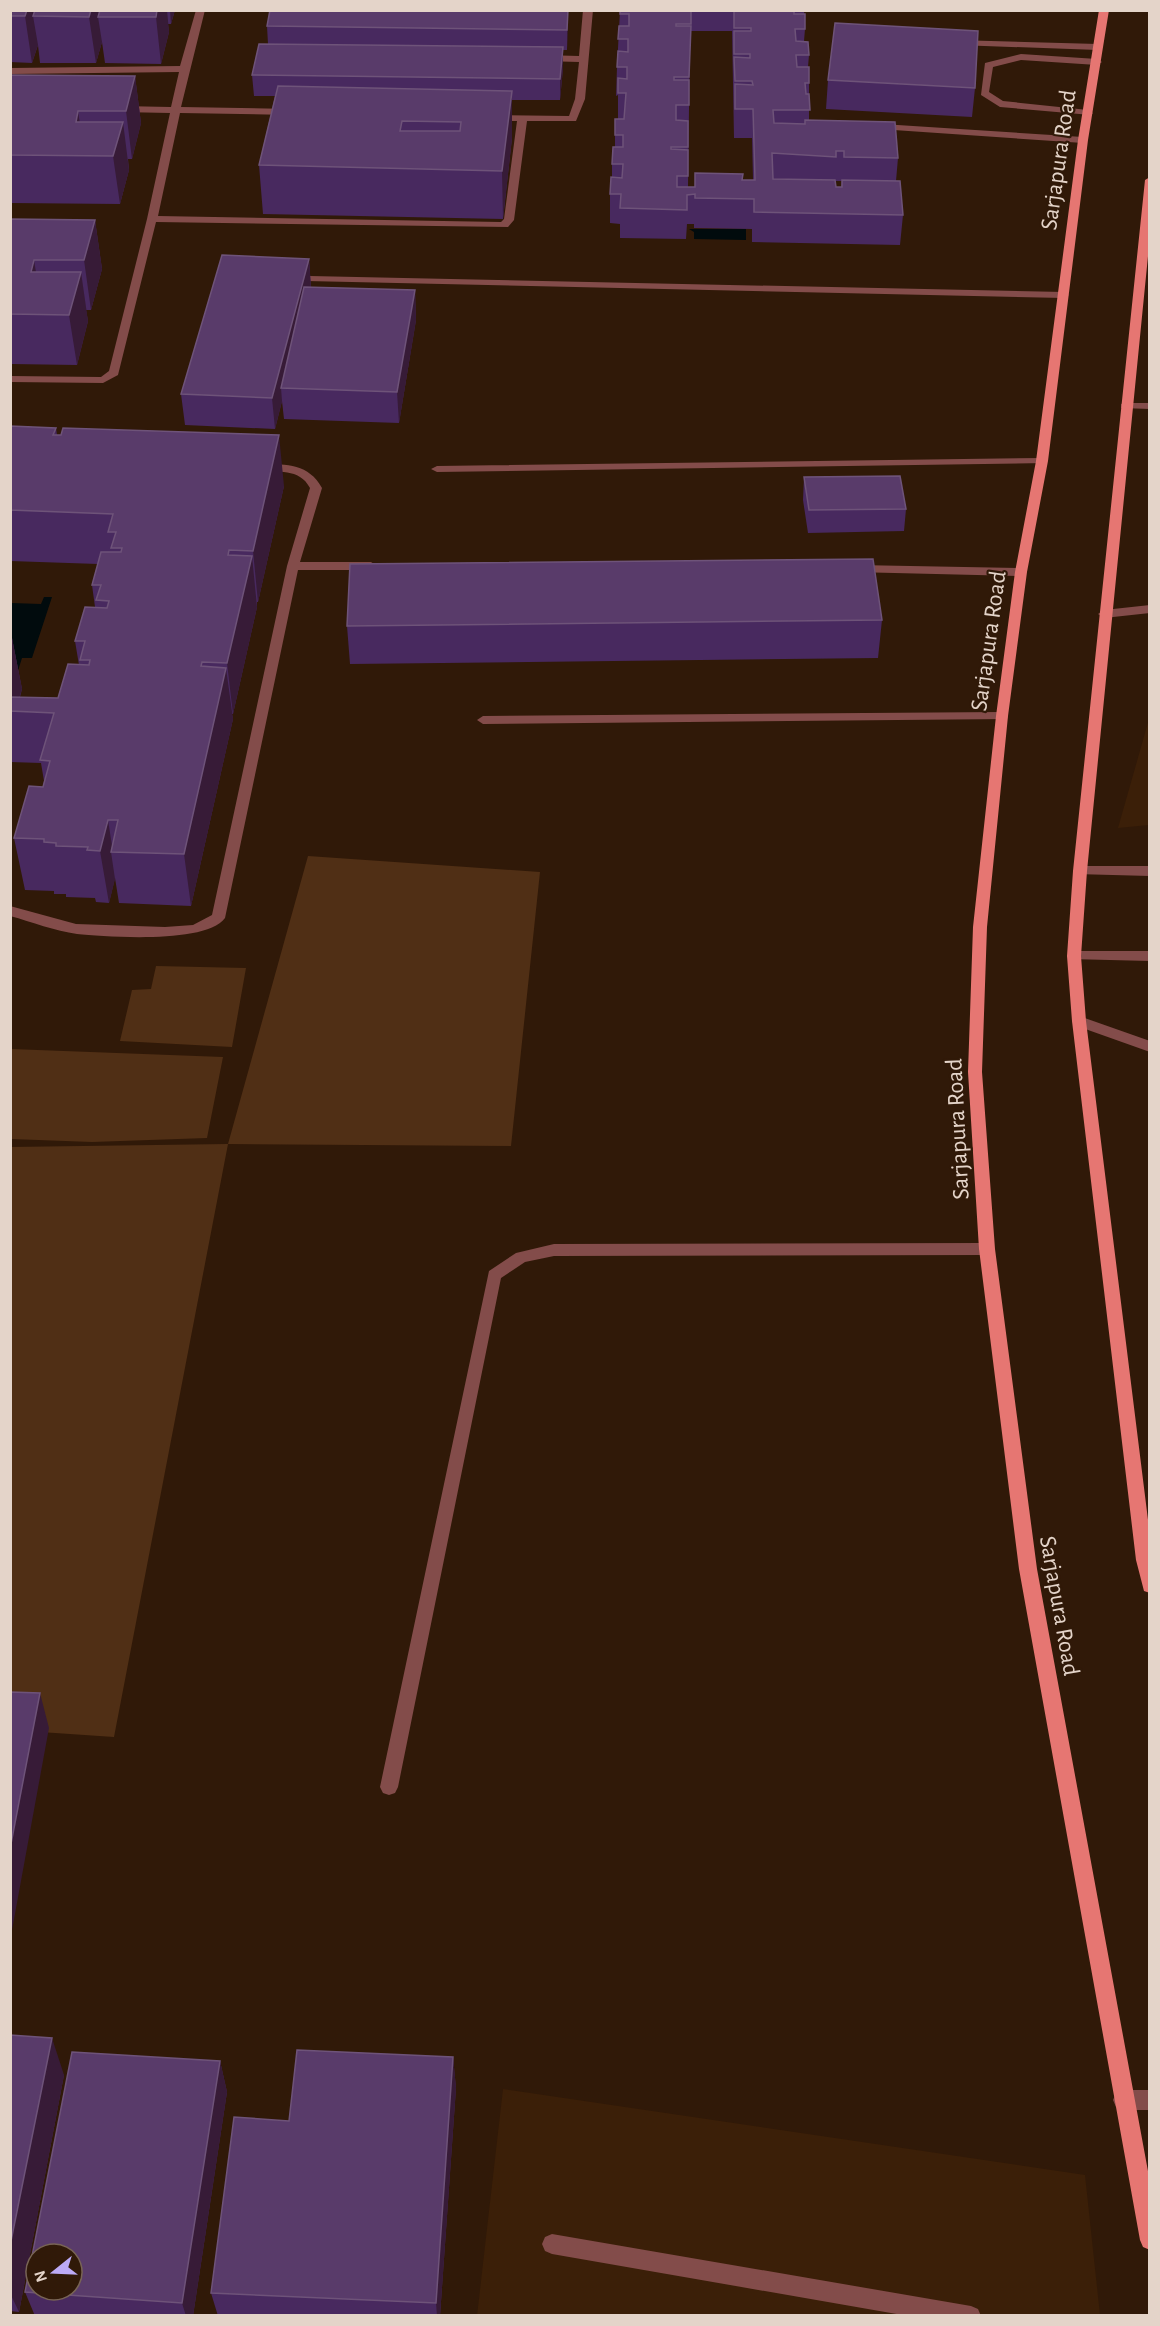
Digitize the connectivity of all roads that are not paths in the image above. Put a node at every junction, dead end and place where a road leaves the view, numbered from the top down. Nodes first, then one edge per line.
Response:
1 (201, 10) edge
2 (588, 10) edge
3 (1104, 10) edge
4 (946, 41) edge
5 (1097, 55) junction
6 (529, 58) edge
7 (585, 59) junction
8 (184, 69) junction
9 (10, 70) edge
10 (105, 108) edge
11 (177, 109) junction
12 (308, 113) edge
13 (1088, 113) junction
14 (486, 118) edge
15 (522, 119) junction
16 (882, 127) edge
17 (1083, 140) junction
18 (1149, 180) edge
19 (152, 219) junction
20 (310, 279) edge
21 (1064, 295) junction
22 (10, 379) edge
23 (1125, 406) junction
24 (1149, 406) edge
25 (1042, 461) junction
26 (243, 466) edge
27 (437, 469) dead end
28 (292, 566) junction
29 (388, 566) edge
30 (843, 569) edge
31 (1021, 572) junction
32 (1149, 609) edge
33 (1104, 614) junction
34 (1002, 716) junction
35 (483, 720) dead end
36 (1080, 871) junction
37 (1149, 872) edge
38 (10, 911) edge
39 (1074, 956) junction
40 (1149, 956) edge
41 (1079, 1021) junction
42 (1149, 1047) edge
43 (987, 1249) junction
44 (1147, 1560) edge
45 (1149, 1586) edge
46 (389, 1787) dead end
47 (1124, 2100) junction
48 (1149, 2100) edge
49 (1149, 2240) edge
50 (552, 2244) dead end
51 (971, 2316) edge

1 - 8 street
2 - 7 street
3 - 5 main road, Sarjapura Road
4 - 5 street
5 - 13 main road, Sarjapura Road
5 - 13 street
6 - 7 street
7 - 15 street
8 - 9 street
8 - 11 street
10 - 11 street
11 - 12 street
11 - 19 street
13 - 17 main road, Sarjapura Road
14 - 15 street
15 - 19 street
16 - 17 street
17 - 21 main road, Sarjapura Road
18 - 23 main road
19 - 22 street
20 - 21 street
21 - 25 main road, Sarjapura Road
23 - 24 street
23 - 33 main road
25 - 27 street
25 - 31 main road, Sarjapura Road
26 - 28 street
28 - 29 street
28 - 38 street
30 - 31 street
31 - 34 main road, Sarjapura Road
32 - 33 street
33 - 36 main road
34 - 35 street
34 - 43 main road, Sarjapura Road
36 - 37 street
36 - 39 main road
39 - 40 street
39 - 41 main road
41 - 42 street
41 - 44 main road
43 - 46 street
43 - 47 main road, Sarjapura Road
44 - 45 main road
47 - 48 street
47 - 49 main road, Sarjapura Road
50 - 51 street

